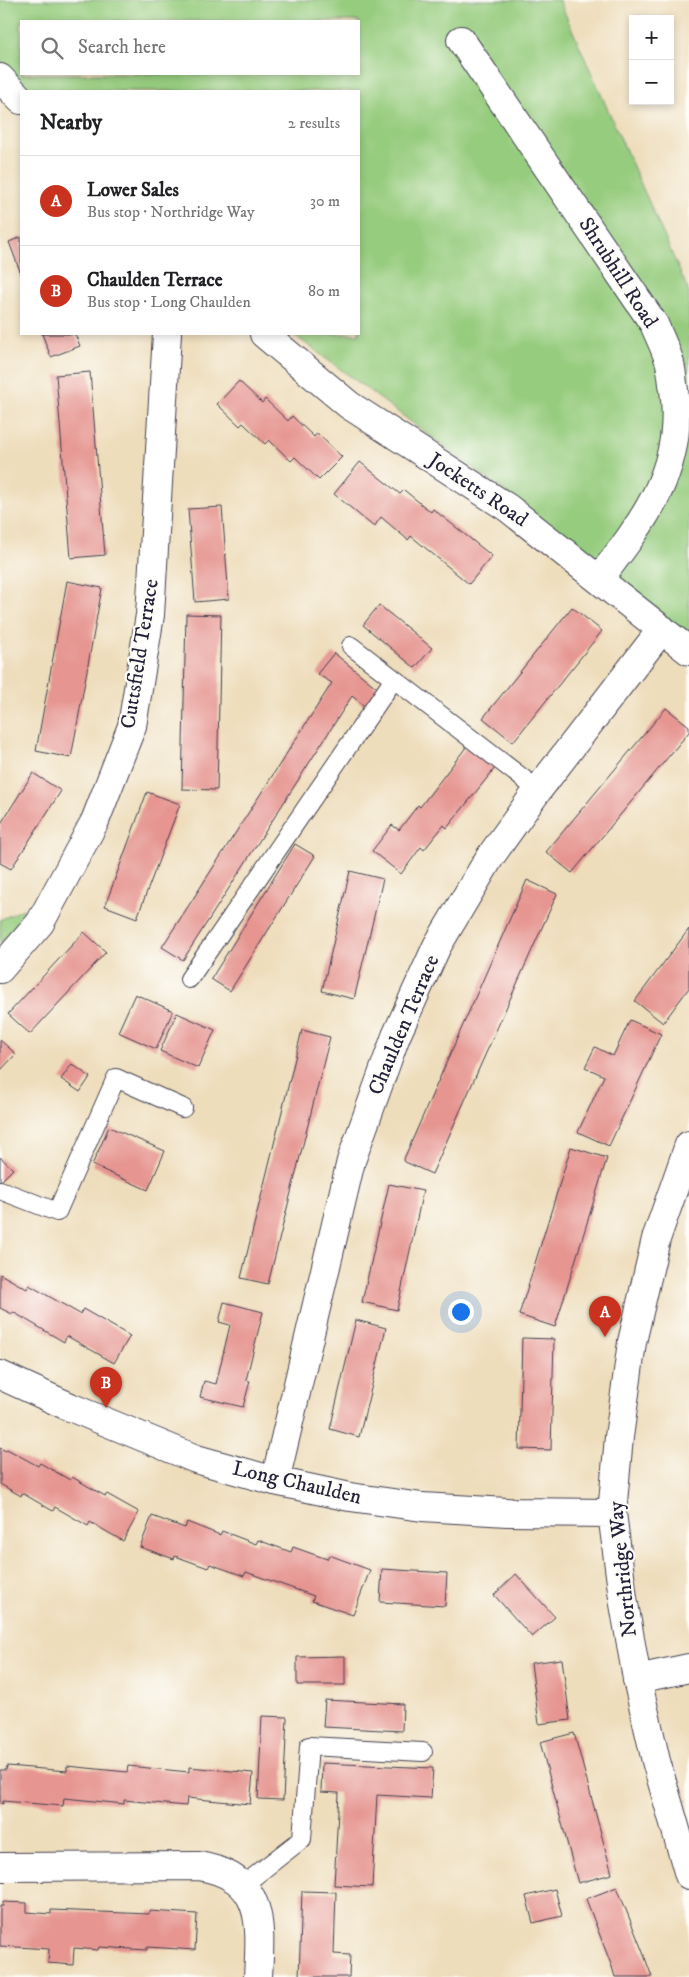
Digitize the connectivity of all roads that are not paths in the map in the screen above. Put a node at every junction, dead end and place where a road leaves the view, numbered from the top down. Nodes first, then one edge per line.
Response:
1 (462, 40) dead end
2 (0, 78) edge
3 (20, 99) edge
4 (167, 335) edge
5 (265, 335) edge
6 (599, 579) junction
7 (662, 629) junction
8 (350, 646) dead end
9 (689, 652) edge
10 (394, 679) junction
11 (538, 790) junction
12 (0, 969) edge
13 (189, 979) dead end
14 (183, 1108) dead end
15 (689, 1145) edge
16 (0, 1190) edge
17 (0, 1376) edge
18 (275, 1481) junction
19 (612, 1513) junction
20 (689, 1668) edge
21 (637, 1679) junction
22 (422, 1752) dead end
23 (0, 1867) edge
24 (689, 1875) edge
25 (242, 1886) junction
26 (258, 1977) edge

1 - 6 street, Shrubhill Road
2 - 3 street
4 - 12 street, Cuttsfield Terrace
5 - 6 street, Jocketts Road
6 - 7 street, Jocketts Road
7 - 9 street, Jocketts Road
7 - 11 street, Chaulden Terrace
8 - 10 lane
10 - 11 lane
10 - 13 lane
11 - 18 street, Chaulden Terrace
14 - 16 lane
15 - 19 street, Northridge Way
17 - 18 street, Long Chaulden
18 - 19 street, Long Chaulden
19 - 21 street, Northridge Way
20 - 21 street
21 - 24 street, Northridge Way
22 - 25 lane
23 - 25 street
25 - 26 street

